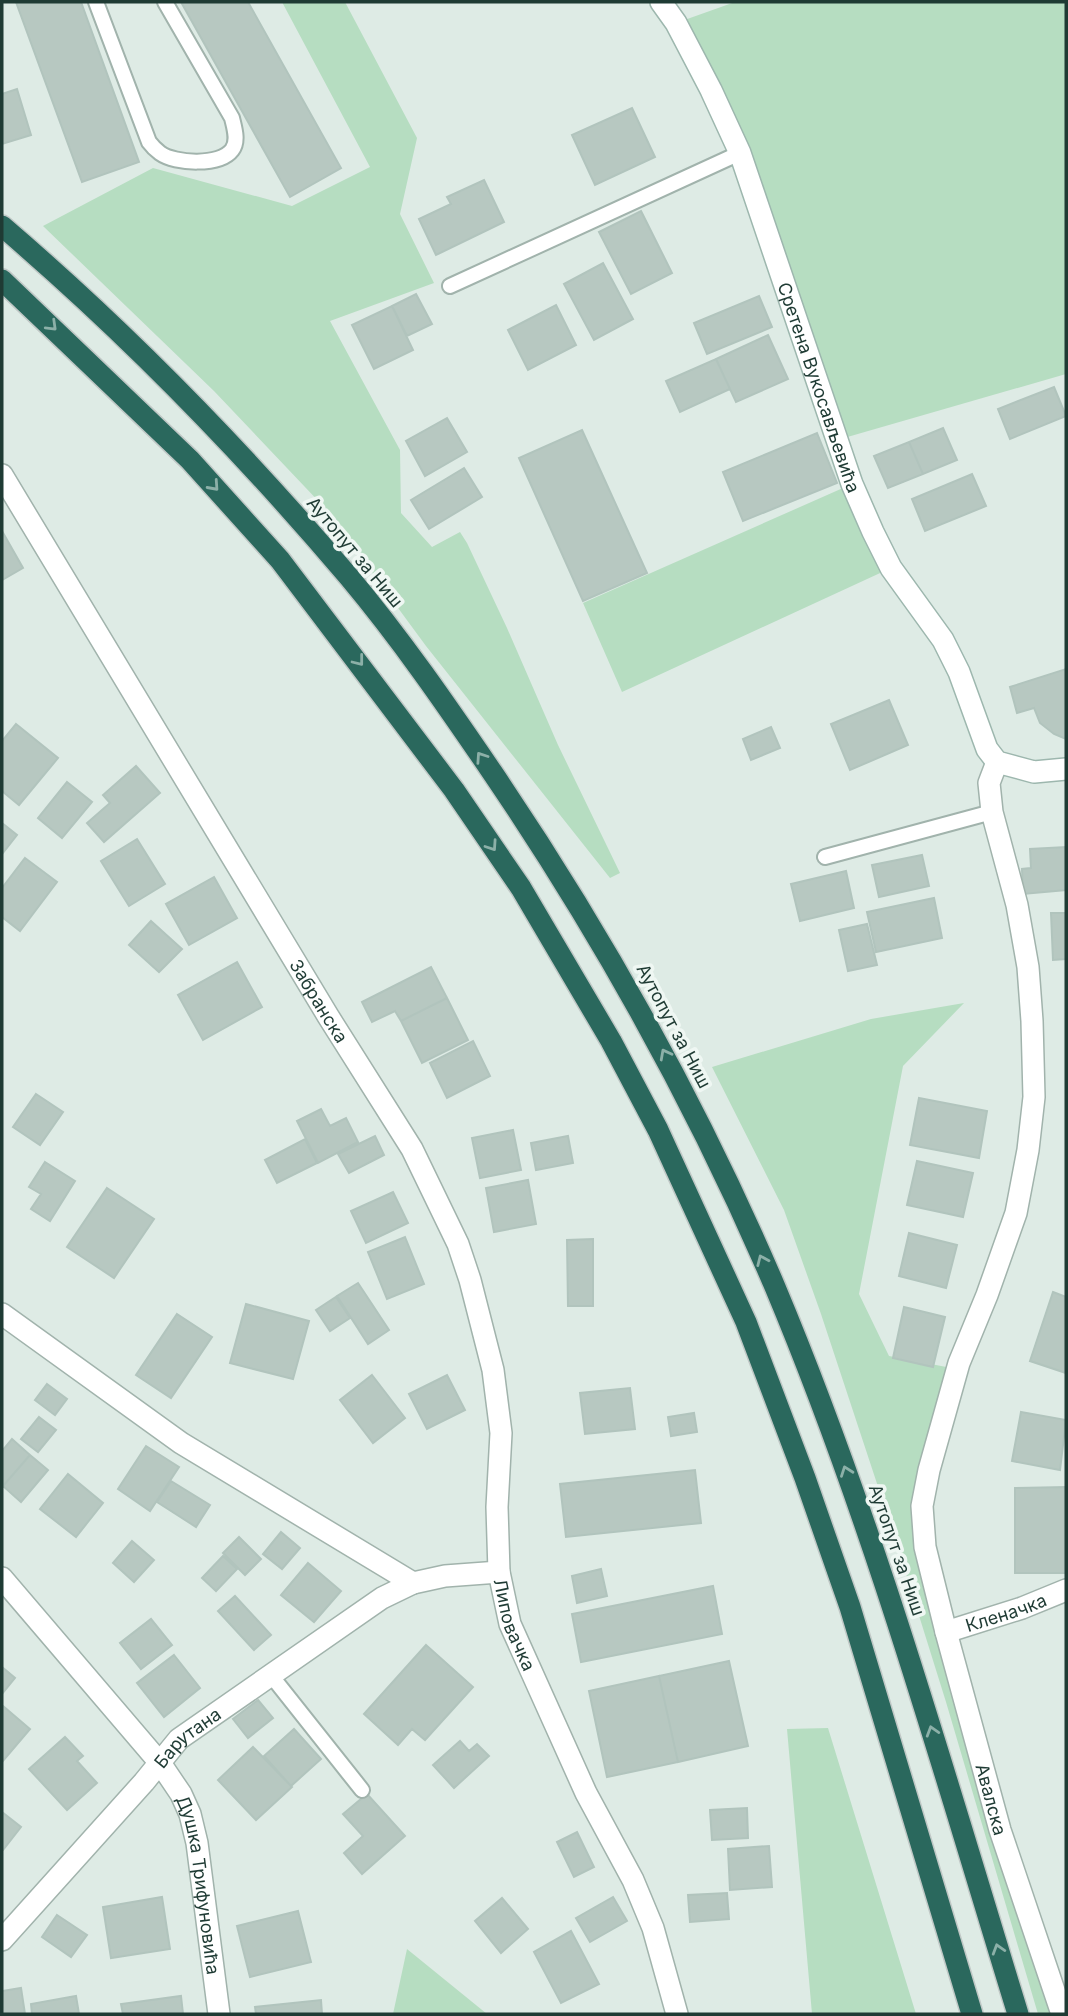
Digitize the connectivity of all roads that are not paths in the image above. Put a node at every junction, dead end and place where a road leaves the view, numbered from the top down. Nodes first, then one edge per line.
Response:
1 (96, 2) edge
2 (165, 2) edge
3 (661, 2) edge
4 (740, 153) junction
5 (2, 226) edge
6 (2, 280) edge
7 (450, 286) dead end
8 (2, 475) edge
9 (996, 762) junction
10 (1066, 769) edge
11 (992, 812) junction
12 (825, 857) dead end
13 (2, 1314) edge
14 (499, 1572) junction
15 (2, 1578) edge
16 (413, 1583) junction
17 (1066, 1590) edge
18 (946, 1632) junction
19 (270, 1674) junction
20 (160, 1763) junction
21 (362, 1790) dead end
22 (2, 1940) edge
23 (219, 2014) edge
24 (677, 2014) edge
25 (972, 2014) edge
26 (1018, 2014) edge
27 (1062, 2014) edge

1 - 2 lane
3 - 4 street, Сретена Вукосављевића
4 - 7 lane
4 - 9 street, Сретена Вукосављевића
26 -> 5 highway, Аутопут за Ниш
6 -> 25 highway
8 - 14 street, Забранска
9 - 10 street
9 - 11 street, Авалска
11 - 12 lane
11 - 18 street, Авалска
13 - 16 street
14 - 16 street, Липовачка
14 - 24 street, Липовачка
15 - 20 street, Душка Трифуновића
16 - 19 street, Барутана
17 - 18 street, Кленачка
18 - 27 street, Авалска
19 - 20 street, Барутана
19 - 21 lane
20 - 22 street, Барутана
20 - 23 street, Душка Трифуновића

